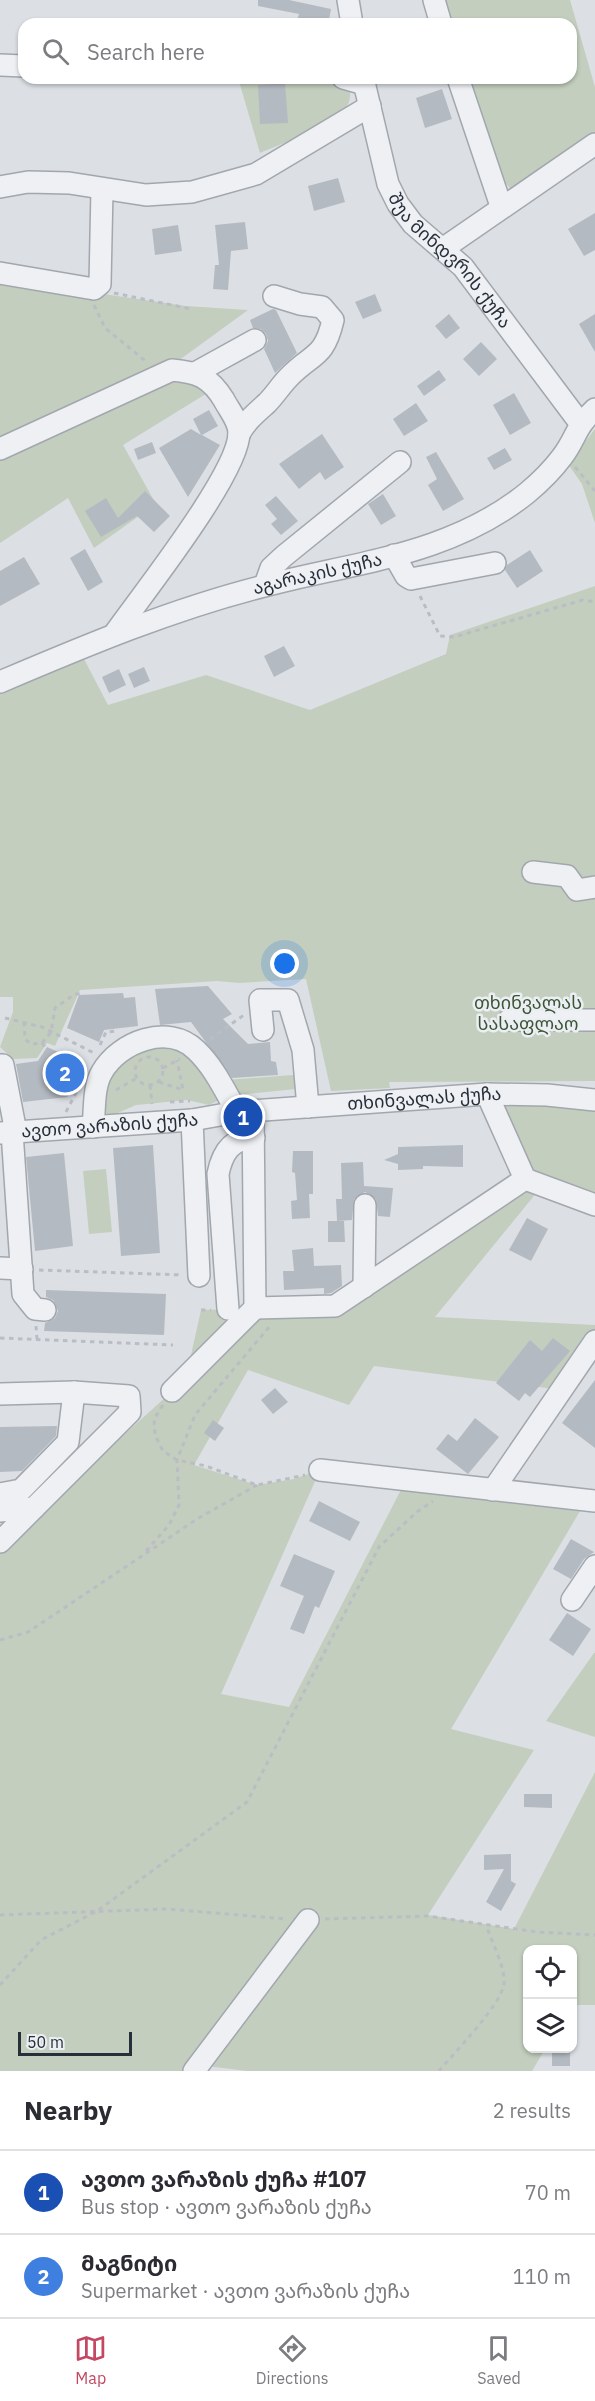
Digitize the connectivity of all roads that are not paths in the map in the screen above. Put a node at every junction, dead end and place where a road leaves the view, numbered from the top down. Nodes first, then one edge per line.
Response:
1 (333, 0) edge
2 (434, 0) edge
3 (350, 12) edge
4 (439, 18) edge
5 (0, 65) edge
6 (18, 66) edge
7 (364, 84) edge
8 (460, 84) edge
9 (370, 106) junction
10 (595, 144) edge
11 (0, 187) edge
12 (102, 189) junction
13 (501, 206) junction
14 (444, 248) junction
15 (0, 273) edge
16 (274, 296) dead end
17 (255, 340) dead end
18 (197, 372) junction
19 (587, 416) edge
20 (239, 434) junction
21 (0, 449) edge
22 (400, 462) dead end
23 (394, 555) junction
24 (495, 563) dead end
25 (265, 585) junction
26 (115, 633) junction
27 (0, 682) edge
28 (533, 872) dead end
29 (595, 887) edge
30 (509, 1020) dead end
31 (595, 1020) edge
32 (262, 1021) road end
33 (0, 1065) edge
34 (487, 1094) junction
35 (595, 1100) edge
36 (308, 1107) junction
37 (245, 1112) junction
38 (192, 1120) junction
39 (93, 1127) junction
40 (6, 1132) edge
41 (254, 1138) junction
42 (525, 1179) junction
43 (365, 1205) dead end
44 (595, 1205) edge
45 (0, 1268) edge
46 (22, 1269) junction
47 (200, 1276) road end
48 (364, 1287) junction
49 (255, 1308) junction
50 (228, 1309) dead end
51 (45, 1310) dead end
52 (595, 1341) edge
53 (172, 1391) road end
54 (74, 1392) junction
55 (0, 1394) edge
56 (320, 1470) road end
57 (493, 1490) junction
58 (0, 1494) edge
59 (595, 1501) edge
60 (34, 1508) junction
61 (0, 1511) edge
62 (0, 1542) edge
63 (595, 1566) edge
64 (572, 1600) dead end
65 (308, 1920) dead end
66 (194, 2071) edge

1 - 3 street
2 - 4 street
5 - 6 street
7 - 9 street, შუა მინდვრის ქუჩა
8 - 13 street
9 - 12 street
9 - 14 street, შუა მინდვრის ქუჩა
10 - 13 street
11 - 12 street
12 - 15 street
13 - 14 street
14 - 19 street, შუა მინდვრის ქუჩა
16 - 20 street
17 - 18 street
18 - 20 street
18 - 21 street
19 - 23 street, აგარაკის ქუჩა
20 - 26 street
22 - 25 street
23 - 24 street
23 - 25 street, აგარაკის ქუჩა
25 - 26 street, აგარაკის ქუჩა
26 - 27 street, აგარაკის ქუჩა
28 - 29 street
30 - 31 street
32 - 36 street
33 - 40 street
34 - 35 street, თხინვალას ქუჩა
34 - 36 street, თხინვალას ქუჩა
34 - 42 street
36 - 37 street, თხინვალას ქუჩა
37 - 38 street, ავთო ვარაზის ქუჩა
37 - 39 street
37 - 41 street
38 - 39 street, ავთო ვარაზის ქუჩა
38 - 47 street
39 - 40 street, ავთო ვარაზის ქუჩა
40 - 46 street
41 - 49 street
41 - 50 street
42 - 44 street
42 - 48 street
43 - 48 street
45 - 46 street
46 - 51 street
48 - 49 street
49 - 53 street
52 - 57 street
54 - 55 street
54 - 58 street
54 - 60 street
56 - 57 street
57 - 59 street
60 - 61 street
60 - 62 street
63 - 64 street
65 - 66 street

